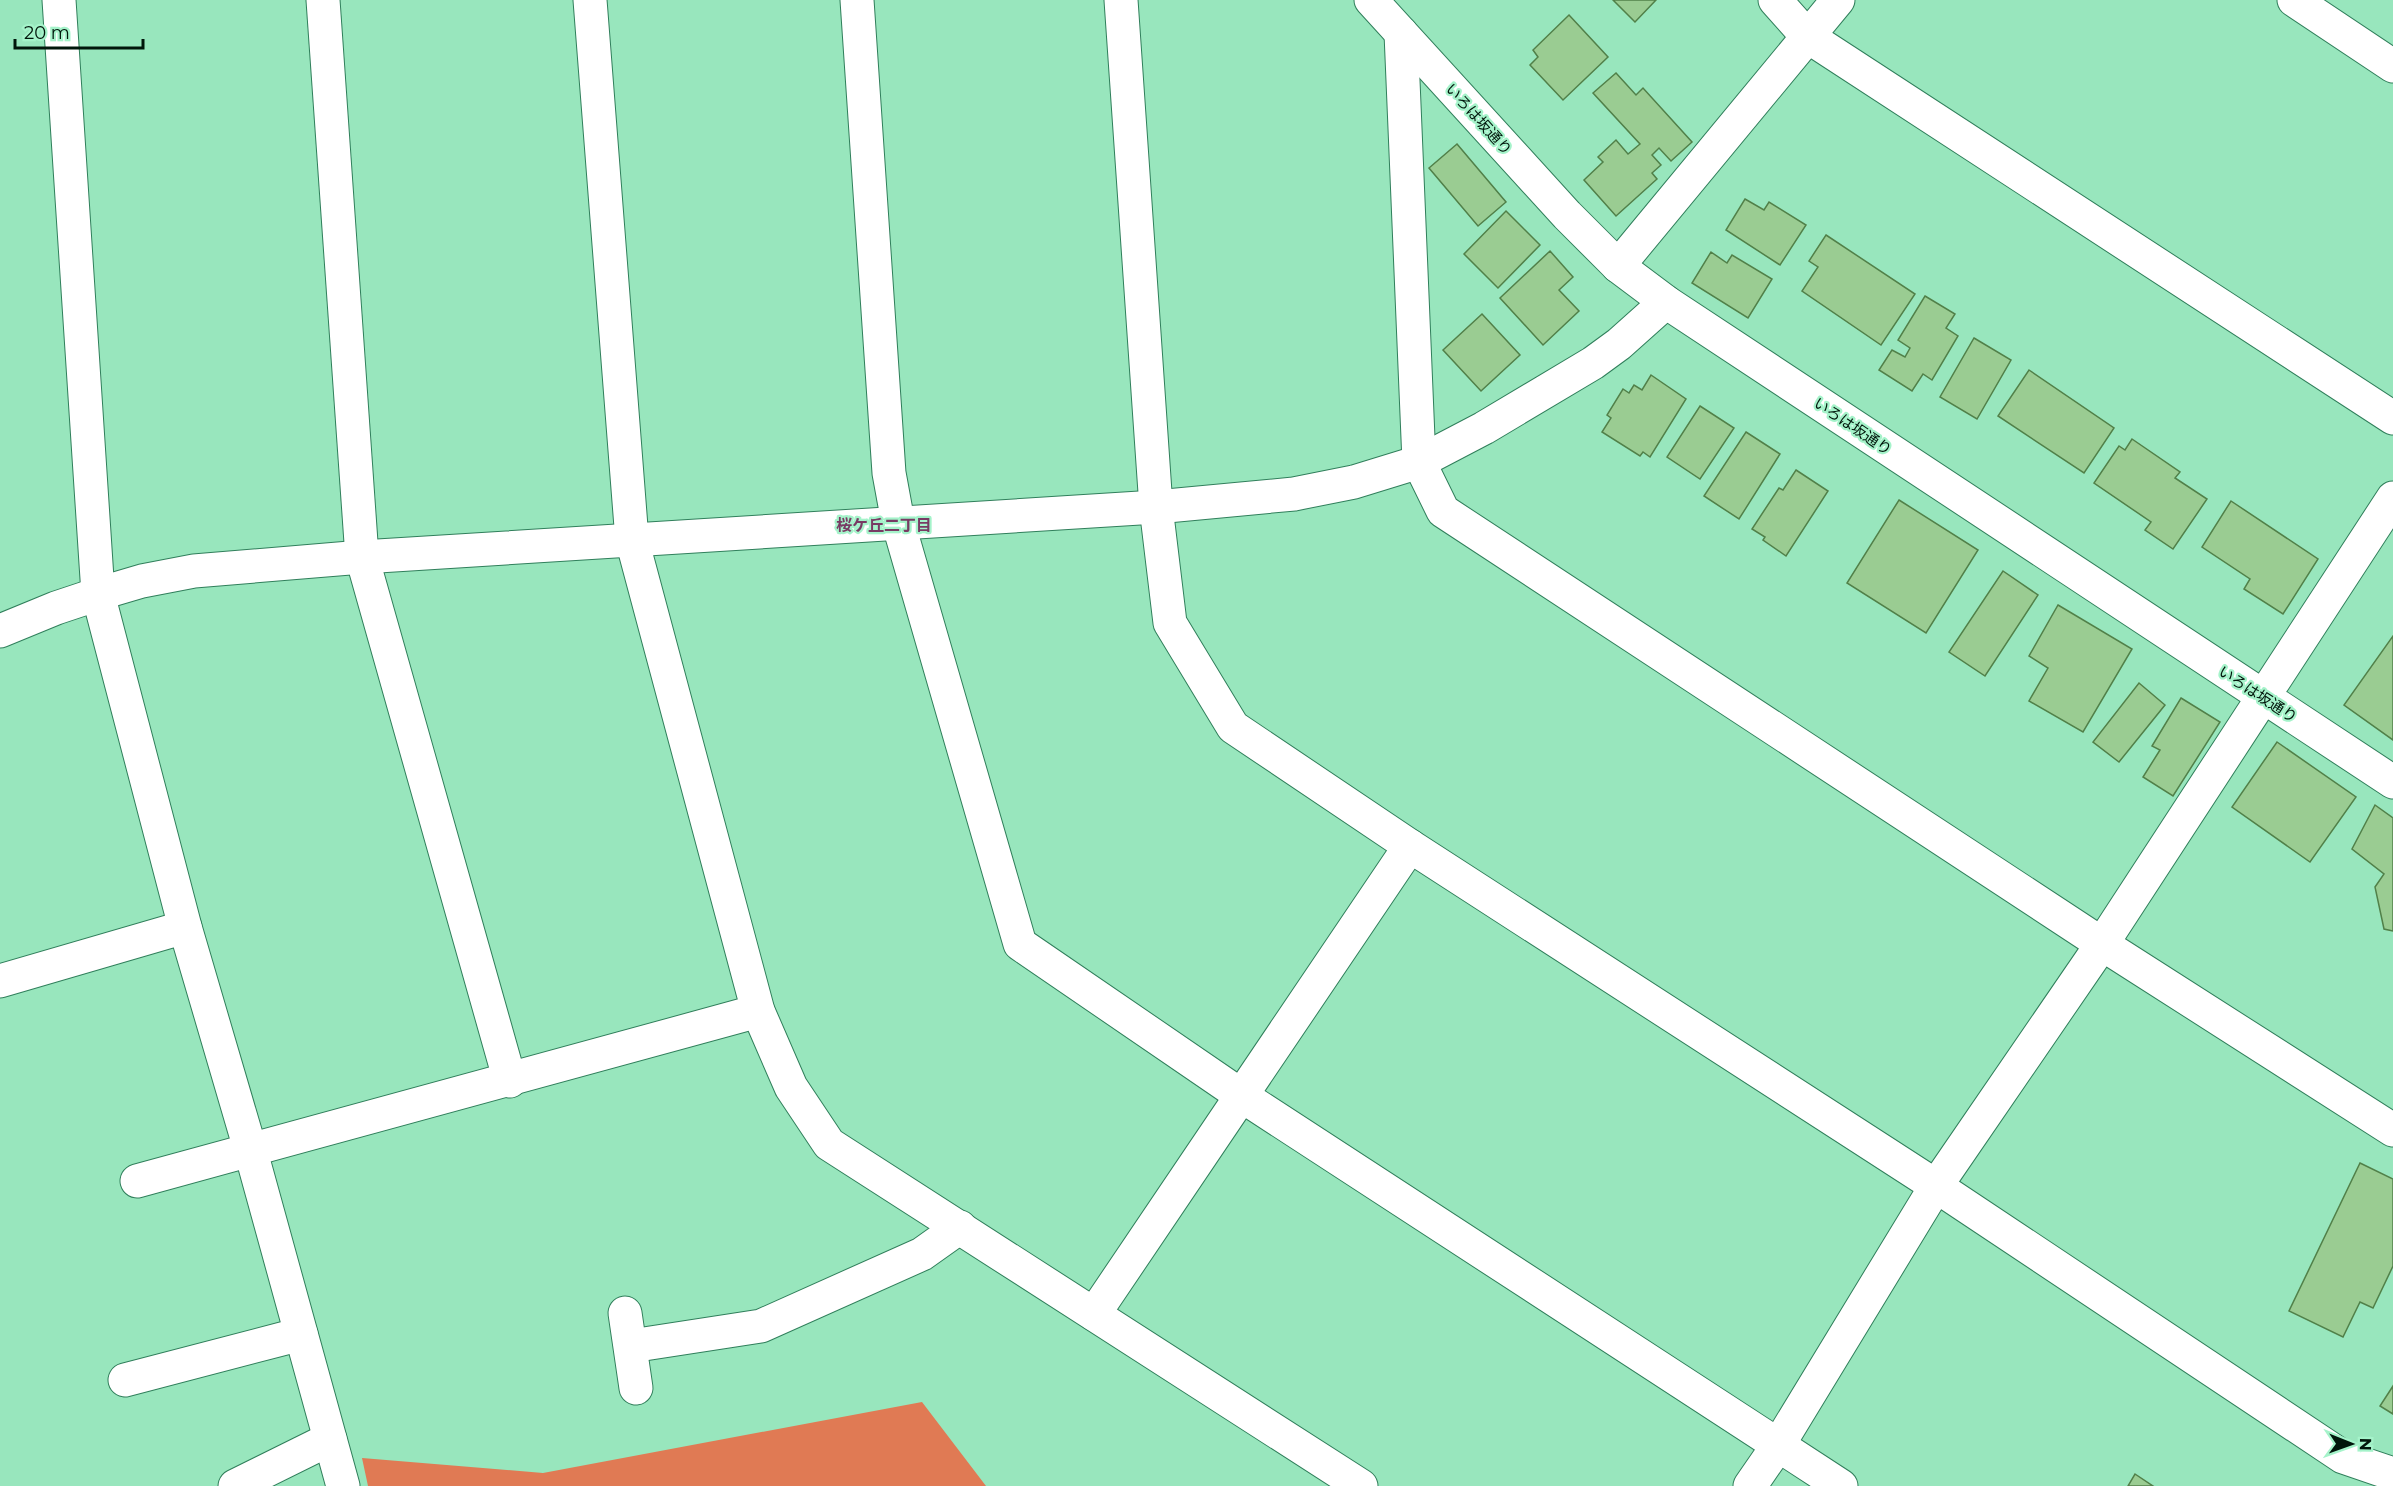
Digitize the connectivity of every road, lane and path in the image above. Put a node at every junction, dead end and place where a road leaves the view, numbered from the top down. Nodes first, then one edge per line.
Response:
1 (59, 0) edge
2 (323, 0) edge
3 (590, 0) edge
4 (857, 0) edge
5 (1121, 0) edge
6 (1371, 0) edge
7 (1775, 0) edge
8 (1838, 0) edge
9 (2294, 0) edge
10 (1401, 33) junction
11 (1808, 36) junction
12 (2393, 66) edge
13 (1618, 266) junction
14 (1666, 302) junction
15 (2393, 418) edge
16 (1419, 462) junction
17 (2393, 498) edge
18 (1155, 507) junction
19 (898, 522) junction
20 (632, 540) junction
21 (363, 557) junction
22 (98, 594) junction
23 (0, 631) edge
24 (2262, 698) junction
25 (2393, 782) edge
26 (1410, 846) junction
27 (185, 927) junction
28 (2102, 944) junction
29 (0, 981) edge
30 (758, 1011) junction
31 (510, 1081) junction
32 (1242, 1096) junction
33 (2393, 1130) edge
34 (251, 1152) junction
35 (137, 1182) dead end
36 (1936, 1186) junction
37 (960, 1227) junction
38 (625, 1313) dead end
39 (1094, 1314) junction
40 (301, 1334) junction
41 (631, 1346) junction
42 (125, 1380) dead end
43 (636, 1388) dead end
44 (330, 1439) junction
45 (1779, 1444) junction
46 (2393, 1474) edge
47 (235, 1486) edge
48 (343, 1486) edge
49 (1361, 1486) edge
50 (1750, 1486) edge
51 (1841, 1486) edge

1 - 22 street
2 - 21 street
3 - 20 street
4 - 19 street
5 - 18 street
6 - 10 street, いろは坂通り
7 - 11 street
8 - 11 street
9 - 12 street
10 - 13 street, いろは坂通り
10 - 16 street
11 - 13 street
11 - 15 street
13 - 14 street, いろは坂通り
14 - 16 street
14 - 24 street, いろは坂通り
16 - 18 street
16 - 28 street
17 - 24 street
18 - 19 street
18 - 26 street
19 - 20 street
19 - 32 street
20 - 21 street
20 - 30 street
21 - 22 street
21 - 31 street
22 - 23 street
22 - 27 street
24 - 25 street, いろは坂通り
24 - 28 street
26 - 32 street
26 - 36 street
27 - 29 street
27 - 34 street
28 - 33 street
28 - 36 street
30 - 31 street
30 - 37 street
31 - 34 street
32 - 39 street
32 - 45 street
34 - 35 street
34 - 40 street
36 - 45 street
36 - 46 street
37 - 39 street
37 - 41 street
38 - 41 street
39 - 49 street
40 - 42 street
40 - 44 street
41 - 43 street
44 - 47 street
44 - 48 street
45 - 50 street
45 - 51 street

